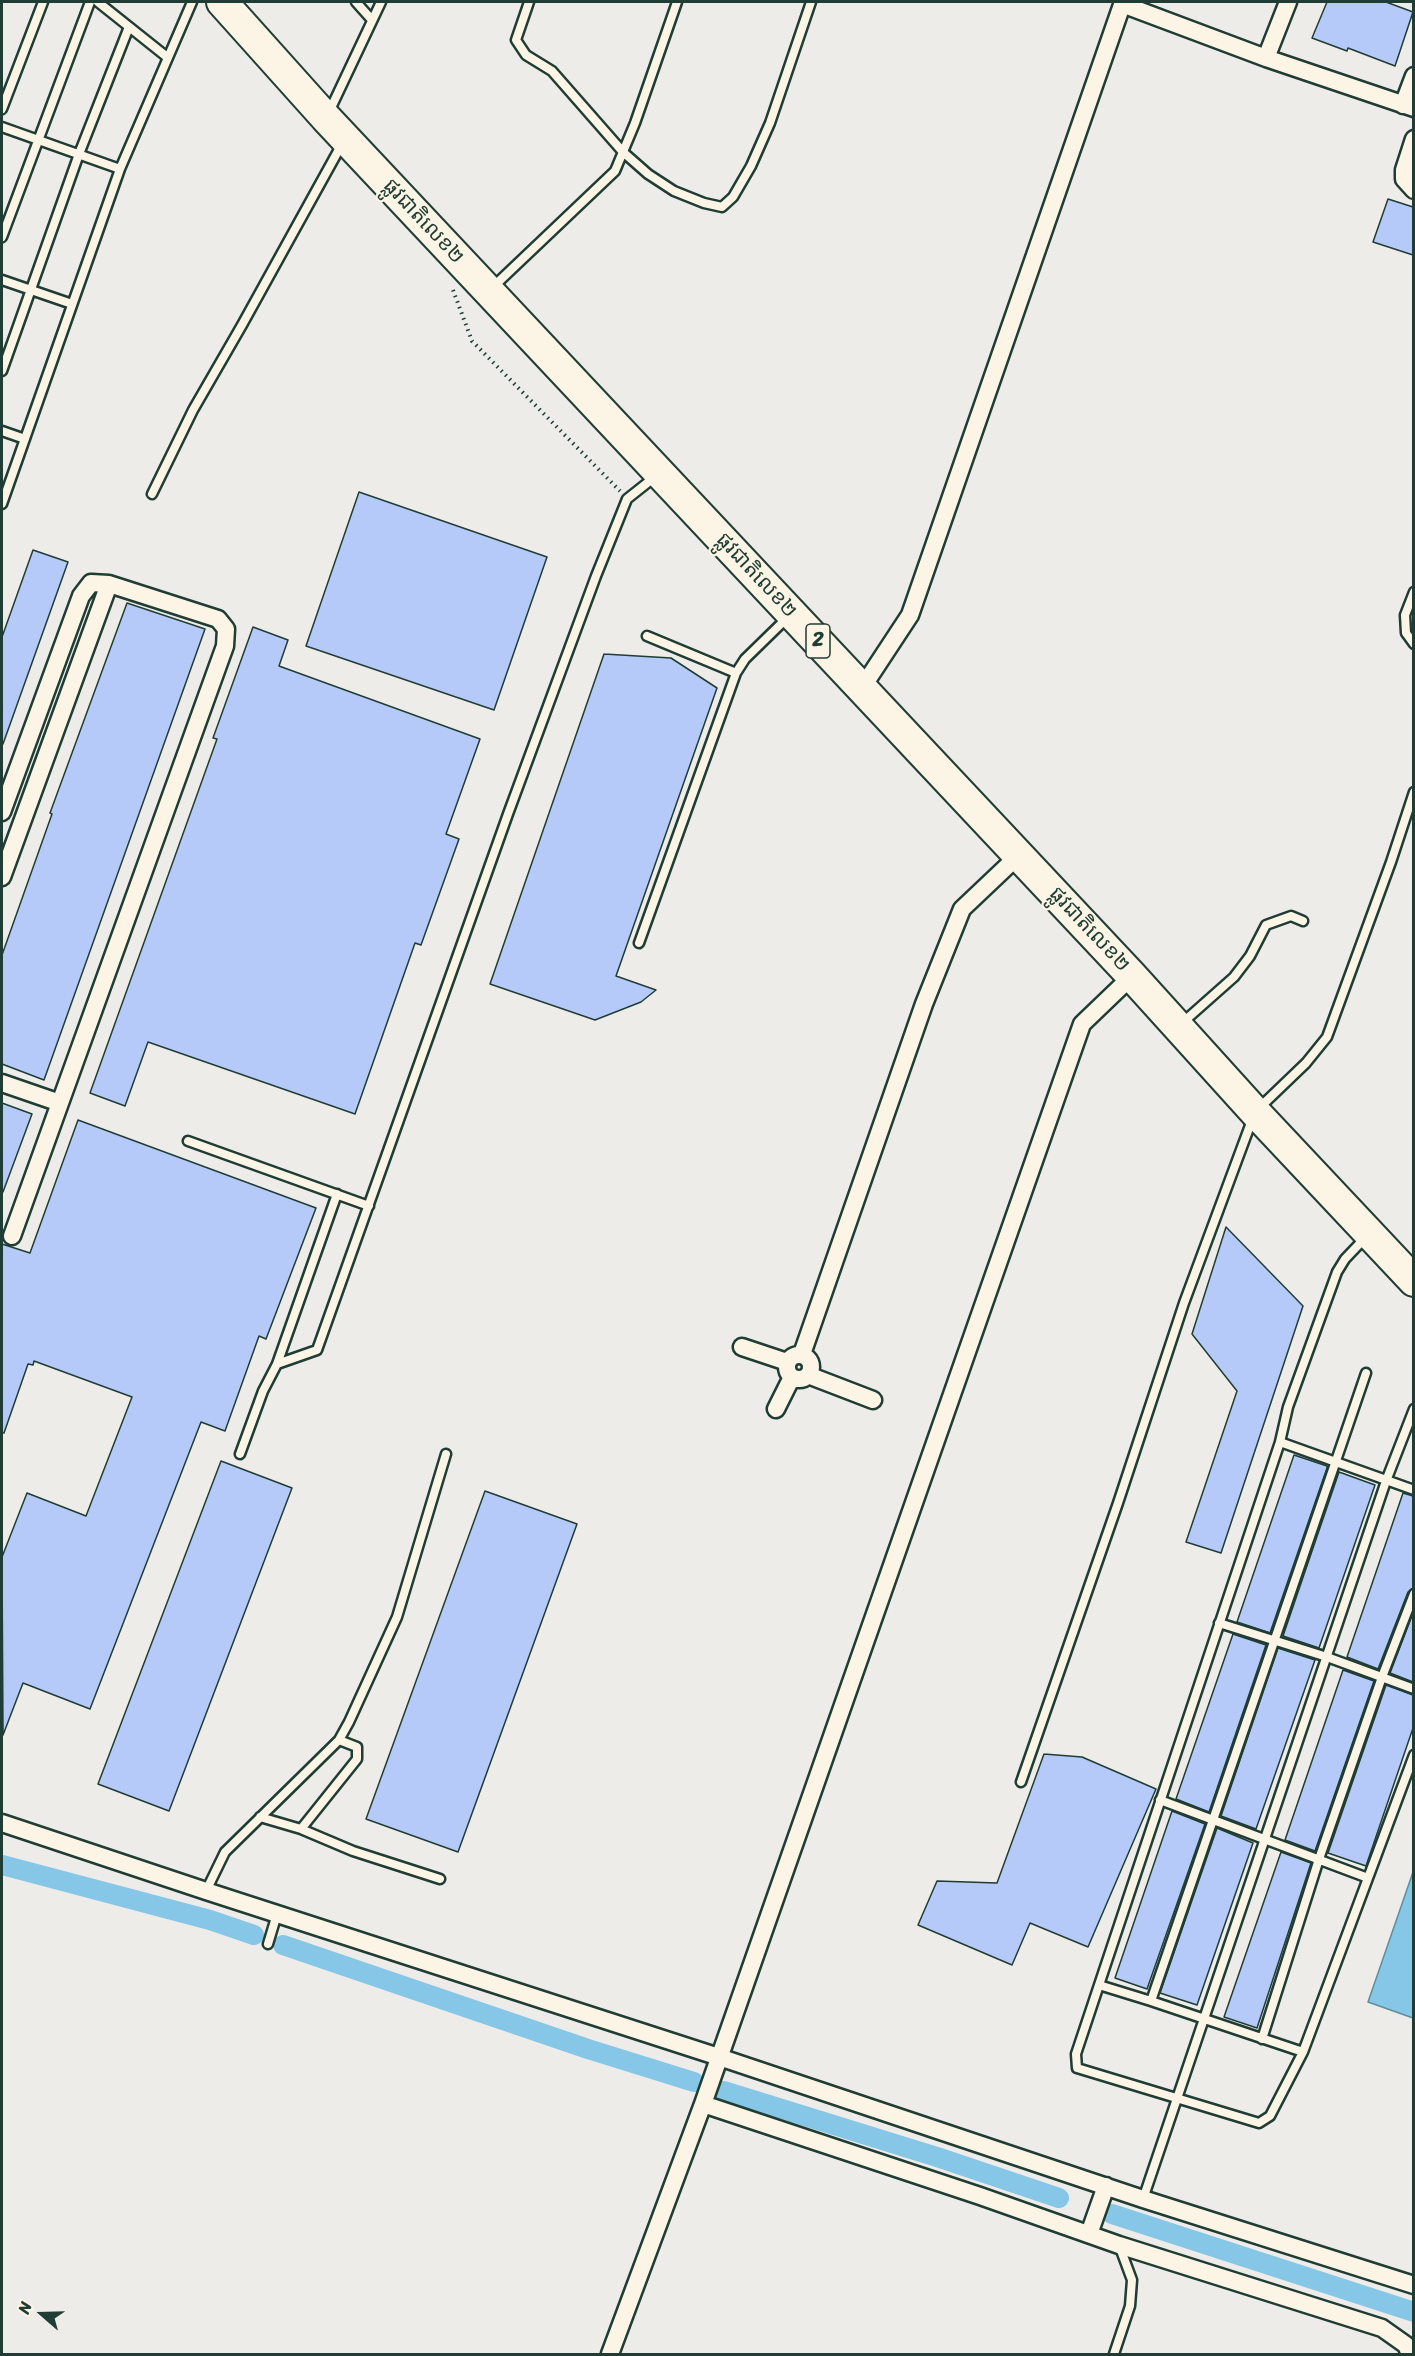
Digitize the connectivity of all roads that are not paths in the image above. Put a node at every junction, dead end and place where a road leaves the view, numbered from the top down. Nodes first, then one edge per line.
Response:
1 (43, 2) edge
2 (90, 2) edge
3 (98, 2) edge
4 (192, 2) edge
5 (222, 2) edge
6 (356, 2) edge
7 (381, 2) edge
8 (529, 2) edge
9 (677, 2) edge
10 (811, 2) edge
11 (1288, 2) edge
12 (1122, 3) edge
13 (372, 20) junction
14 (129, 27) junction
15 (167, 57) junction
16 (1266, 58) junction
17 (1413, 76) edge
18 (1408, 107) edge
19 (2, 110) edge
20 (2, 127) edge
21 (336, 128) junction
22 (1413, 139) edge
23 (38, 140) junction
24 (623, 152) junction
25 (79, 154) junction
26 (120, 169) junction
27 (1413, 190) edge
28 (2, 237) edge
29 (2, 280) edge
30 (31, 290) junction
31 (489, 291) junction
32 (72, 304) junction
33 (2, 371) edge
34 (2, 431) edge
35 (25, 439) junction
36 (660, 473) junction
37 (152, 494) dead end
38 (2, 504) edge
39 (110, 584) junction
40 (1413, 592) edge
41 (792, 614) junction
42 (647, 636) dead end
43 (1413, 644) edge
44 (736, 673) junction
45 (862, 688) junction
46 (1413, 792) edge
47 (2, 812) edge
48 (1019, 855) junction
49 (2, 877) edge
50 (1303, 921) dead end
51 (639, 943) dead end
52 (1132, 976) junction
53 (1179, 1026) junction
54 (2, 1083) edge
55 (60, 1103) junction
56 (1255, 1112) junction
57 (188, 1141) dead end
58 (337, 1194) junction
59 (369, 1206) junction
60 (1370, 1234) junction
61 (12, 1236) dead end
62 (1413, 1281) edge
63 (742, 1347) dead end
64 (277, 1364) junction
65 (797, 1367) junction
66 (1366, 1372) dead end
67 (873, 1400) dead end
68 (776, 1409) dead end
69 (1413, 1409) edge
70 (1280, 1442) junction
71 (240, 1454) dead end
72 (446, 1454) dead end
73 (1335, 1462) junction
74 (1386, 1481) junction
75 (1413, 1490) edge
76 (1413, 1594) edge
77 (1220, 1623) junction
78 (1274, 1640) junction
79 (1327, 1657) junction
80 (1382, 1677) junction
81 (1413, 1689) edge
82 (339, 1740) junction
83 (1413, 1755) edge
84 (1021, 1782) dead end
85 (1160, 1800) junction
86 (260, 1817) junction
87 (1213, 1819) junction
88 (2, 1823) edge
89 (301, 1829) junction
90 (1265, 1839) junction
91 (1319, 1860) junction
92 (1368, 1878) junction
93 (440, 1879) dead end
94 (206, 1891) junction
95 (277, 1914) junction
96 (268, 1944) dead end
97 (1099, 1985) junction
98 (1151, 2001) junction
99 (1204, 2019) junction
100 (1262, 2039) junction
101 (1303, 2052) junction
102 (719, 2057) junction
103 (1178, 2098) junction
104 (703, 2104) junction
105 (1106, 2186) junction
106 (1143, 2199) junction
107 (1089, 2234) junction
108 (1119, 2245) junction
109 (1413, 2285) edge
110 (610, 2355) edge
111 (1114, 2355) edge
112 (1410, 2355) edge

1 - 19 lane
2 - 23 lane
3 - 14 lane
4 - 15 lane
5 - 21 highway, ផ្លូវជាតិលេខ២ / 2
6 - 13 lane
7 - 13 lane
8 - 24 lane
9 - 24 lane
10 - 24 lane
11 - 16 street
12 - 16 street
12 - 45 street
13 - 21 lane
14 - 15 lane
14 - 25 lane
15 - 26 lane
16 - 18 street
17 - 18 street
20 - 23 lane
21 - 31 highway, ផ្លូវជាតិលេខ២ / 2
21 - 37 lane
22 - 27 street
23 - 25 lane
23 - 28 lane
24 - 31 lane
25 - 26 lane
25 - 30 lane
26 - 32 lane
29 - 30 lane
30 - 32 lane
30 - 33 lane
31 - 36 highway, ផ្លូវជាតិលេខ២ / 2
32 - 35 lane
34 - 35 lane
35 - 38 lane
36 - 41 highway, ផ្លូវជាតិលេខ២ / 2
36 - 59 lane
39 - 47 street
39 - 49 street
39 - 55 street
40 - 43 lane
41 - 44 lane
41 - 45 highway, ផ្លូវជាតិលេខ២ / 2
42 - 44 lane
44 - 51 lane
45 - 48 highway, ផ្លូវជាតិលេខ២ / 2
46 - 56 lane
48 - 52 highway, ផ្លូវជាតិលេខ២ / 2
48 - 65 street
50 - 53 lane
52 - 53 highway, ផ្លូវជាតិលេខ២ / 2
52 - 102 street
53 - 56 highway, ផ្លូវជាតិលេខ២ / 2
54 - 55 street
55 - 61 street
56 - 60 highway, ផ្លូវជាតិលេខ២ / 2
56 - 84 lane
57 - 58 lane
58 - 59 lane
58 - 64 lane
59 - 64 lane
60 - 62 highway, ផ្លូវជាតិលេខ២ / 2
60 - 70 lane
63 - 65 street
64 - 71 lane
65 - 67 street
65 - 68 street
66 - 73 lane
69 - 74 lane
70 - 73 lane
70 - 77 lane
72 - 82 lane
73 - 74 lane
73 - 78 lane
74 - 75 lane
74 - 79 lane
76 - 80 lane
77 - 78 lane
77 - 85 lane
78 - 79 lane
78 - 87 lane
79 - 80 lane
79 - 90 lane
80 - 81 lane
80 - 91 lane
82 - 86 lane
82 - 89 lane
83 - 92 lane
85 - 87 lane
85 - 97 lane
86 - 89 lane
86 - 94 lane
87 - 90 lane
87 - 98 lane
88 - 94 street
89 - 93 lane
90 - 91 lane
90 - 99 lane
91 - 92 lane
91 - 100 lane
92 - 101 lane
94 - 95 street
95 - 96 lane
95 - 102 street
97 - 98 lane
97 - 103 lane
98 - 99 lane
99 - 100 lane
99 - 103 lane
100 - 101 lane
101 - 103 lane
102 - 104 street
102 - 105 street
103 - 106 lane
104 - 107 street
104 - 110 street
105 - 106 street
105 - 107 street
106 - 109 street
107 - 108 street
108 - 111 lane
108 - 112 street

